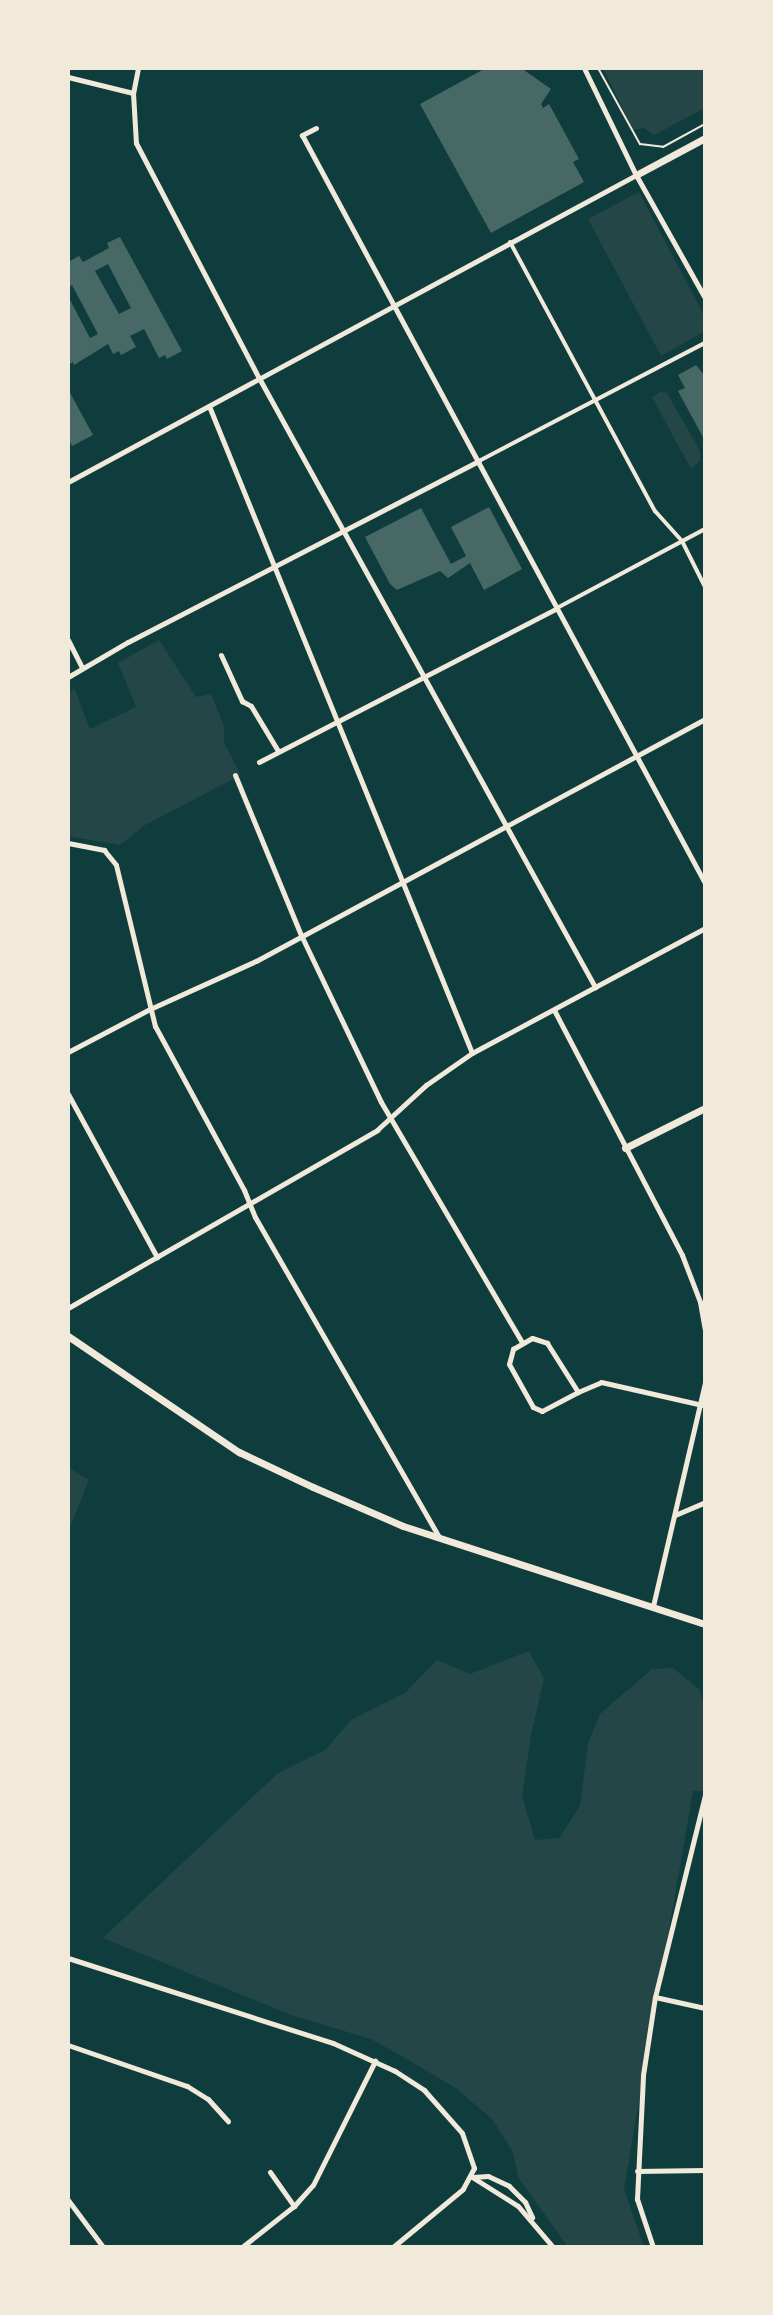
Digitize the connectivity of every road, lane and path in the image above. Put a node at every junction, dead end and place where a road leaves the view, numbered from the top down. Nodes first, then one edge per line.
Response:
1 (138, 68) edge
2 (584, 68) edge
3 (598, 68) edge
4 (68, 77) edge
5 (133, 93) junction
6 (705, 124) edge
7 (316, 128) dead end
8 (705, 138) edge
9 (636, 175) junction
10 (510, 242) junction
11 (705, 298) edge
12 (393, 305) junction
13 (705, 343) edge
14 (259, 378) junction
15 (595, 400) junction
16 (209, 406) junction
17 (479, 461) junction
18 (68, 482) edge
19 (343, 529) junction
20 (705, 529) edge
21 (682, 541) junction
22 (274, 566) junction
23 (705, 587) edge
24 (557, 608) junction
25 (68, 640) edge
26 (221, 655) dead end
27 (82, 668) junction
28 (68, 677) edge
29 (425, 679) junction
30 (705, 719) edge
31 (339, 722) junction
32 (278, 751) junction
33 (636, 755) junction
34 (259, 762) dead end
35 (235, 775) dead end
36 (506, 825) junction
37 (68, 843) edge
38 (405, 881) junction
39 (705, 883) edge
40 (705, 928) edge
41 (301, 935) junction
42 (595, 987) junction
43 (150, 1009) junction
44 (554, 1010) junction
45 (68, 1052) edge
46 (472, 1053) junction
47 (68, 1094) edge
48 (705, 1108) edge
49 (391, 1119) junction
50 (625, 1148) junction
51 (250, 1203) junction
52 (157, 1257) junction
53 (68, 1308) edge
54 (705, 1330) edge
55 (68, 1336) edge
56 (522, 1342) junction
57 (705, 1382) edge
58 (578, 1392) junction
59 (702, 1405) junction
60 (705, 1502) edge
61 (674, 1515) junction
62 (439, 1537) junction
63 (653, 1606) junction
64 (705, 1624) edge
65 (705, 1795) edge
66 (68, 1958) edge
67 (655, 1997) junction
68 (705, 2008) edge
69 (68, 2045) edge
70 (375, 2061) junction
71 (228, 2121) dead end
72 (705, 2170) edge
73 (637, 2171) junction
74 (270, 2172) dead end
75 (472, 2177) junction
76 (68, 2200) edge
77 (294, 2206) junction
78 (534, 2221) junction
79 (103, 2247) edge
80 (242, 2247) edge
81 (393, 2247) edge
82 (553, 2247) edge
83 (653, 2247) edge

1 - 5 street
2 - 9 street
3 - 6 path
4 - 5 street
5 - 14 street
7 - 12 street
8 - 9 street
9 - 10 street
9 - 11 street
10 - 12 street
10 - 15 street
12 - 14 street
12 - 17 street
13 - 15 street
14 - 16 street
14 - 19 street
15 - 17 street
15 - 21 street
16 - 18 street
16 - 22 street
17 - 19 street
17 - 24 street
19 - 22 street
19 - 29 street
20 - 21 street
21 - 23 street
21 - 24 street
22 - 27 street
22 - 31 street
24 - 29 street
24 - 33 street
25 - 27 street
26 - 32 street
27 - 28 street
29 - 31 street
29 - 36 street
30 - 33 street
31 - 32 street
31 - 38 street
32 - 34 street
33 - 36 street
33 - 39 street
35 - 41 street
36 - 38 street
36 - 42 street
37 - 43 street
38 - 41 street
38 - 46 street
40 - 42 street
41 - 43 street
41 - 49 street
42 - 44 street
43 - 45 street
43 - 51 street
44 - 46 street
44 - 50 street
46 - 49 street
47 - 52 street
48 - 50 street
49 - 51 street
49 - 56 street
50 - 54 street
51 - 52 street
51 - 62 street
52 - 53 street
55 - 62 street
56 - 58 street
56 - 58 street
57 - 59 street
58 - 59 street
59 - 61 street
60 - 61 street
61 - 63 street
62 - 63 street
63 - 64 street
65 - 67 street
66 - 70 street
67 - 68 street
67 - 73 street
69 - 71 street
70 - 75 street
70 - 77 street
72 - 73 street
73 - 83 street
74 - 77 street
75 - 78 street
75 - 78 street
75 - 81 street
76 - 79 street
77 - 80 street
78 - 82 street

